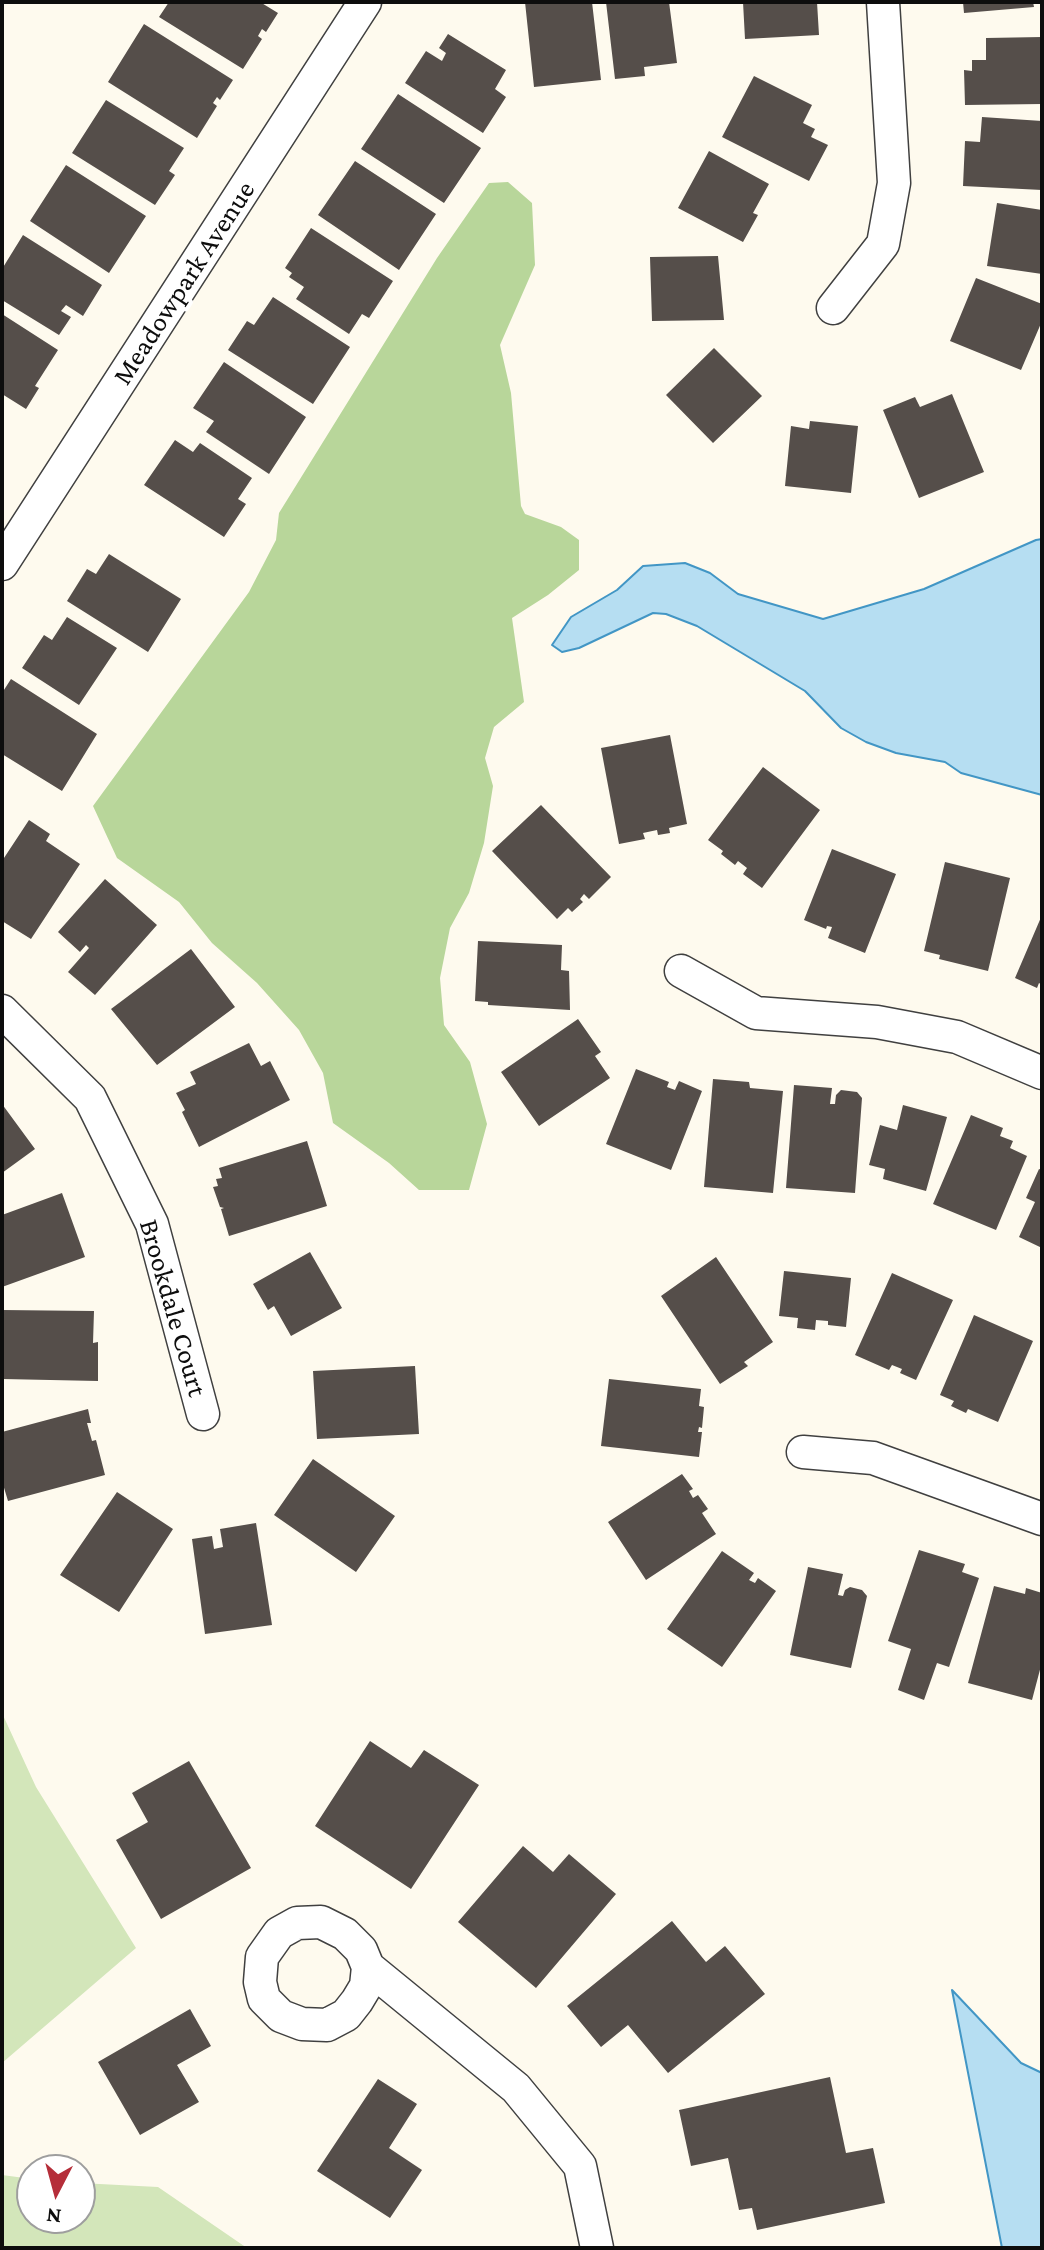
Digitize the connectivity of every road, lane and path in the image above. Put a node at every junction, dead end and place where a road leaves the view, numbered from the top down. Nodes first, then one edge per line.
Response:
1 (365, 2) edge
2 (883, 2) edge
3 (833, 308) dead end
4 (2, 564) edge
5 (681, 971) dead end
6 (2, 1011) edge
7 (1042, 1073) edge
8 (203, 1414) dead end
9 (803, 1452) dead end
10 (1042, 1519) edge
11 (368, 1967) dead end
12 (597, 2248) edge

1 - 4 street, Meadowpark Avenue
2 - 3 street
5 - 7 street
6 - 8 street, Brookdale Court
9 - 10 street
11 - 12 street

